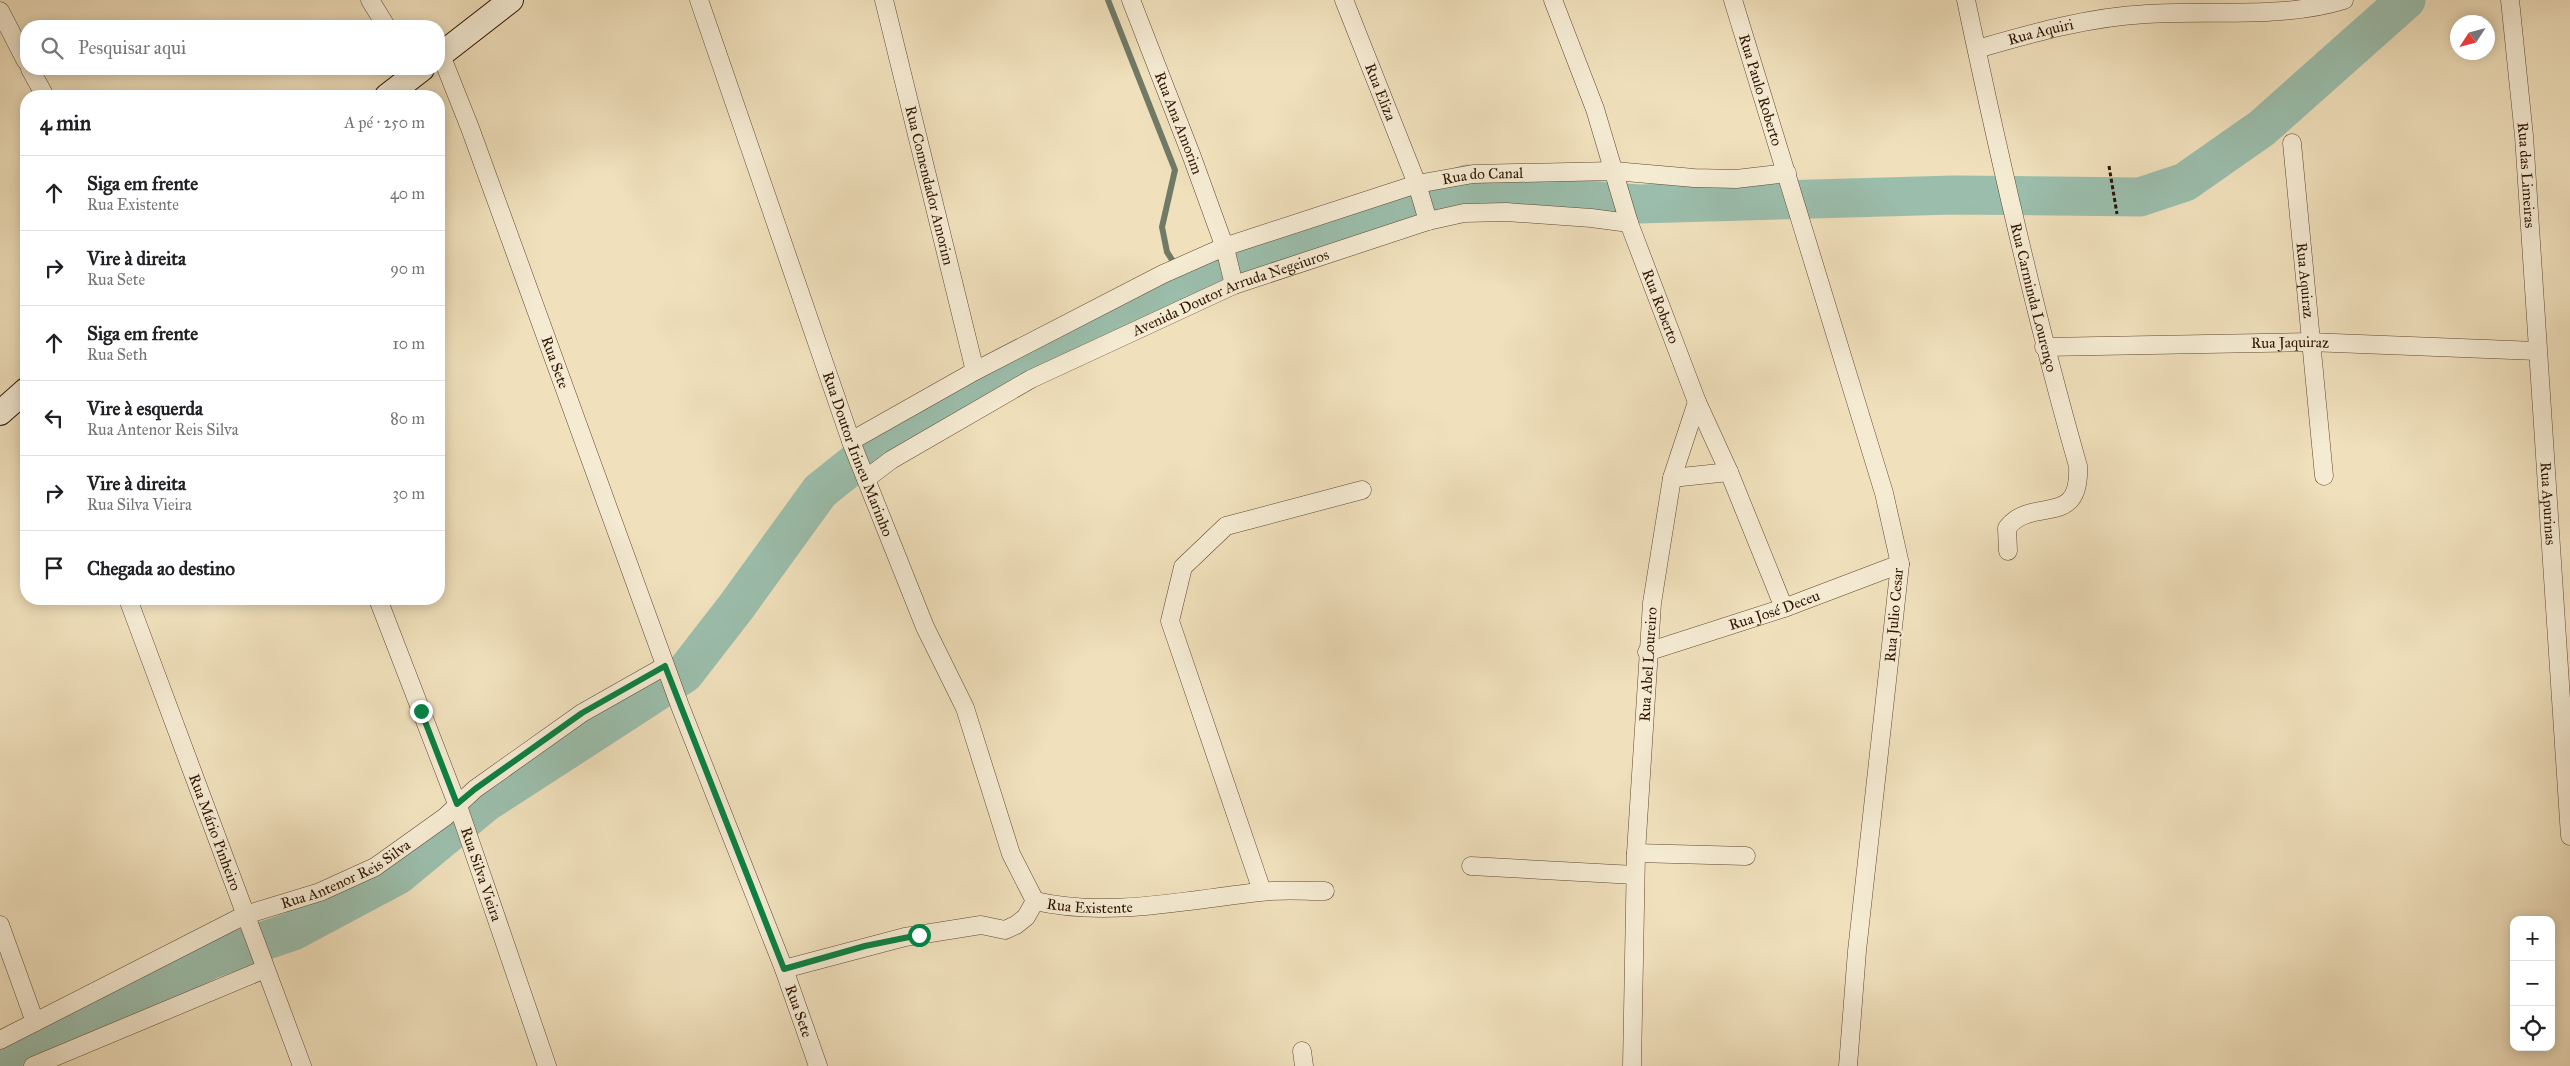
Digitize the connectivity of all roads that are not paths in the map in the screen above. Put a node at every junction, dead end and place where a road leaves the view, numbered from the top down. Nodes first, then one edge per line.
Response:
1 (370, 0) edge
2 (511, 0) edge
3 (698, 0) edge
4 (884, 0) edge
5 (1131, 0) edge
6 (1344, 0) edge
7 (1553, 0) edge
8 (1734, 0) edge
9 (1966, 0) edge
10 (2344, 0) edge
11 (2510, 0) edge
12 (0, 11) edge
13 (382, 20) edge
14 (20, 49) edge
15 (1977, 49) junction
16 (445, 51) edge
17 (445, 67) edge
18 (33, 75) edge
19 (411, 75) edge
20 (41, 90) edge
21 (394, 90) edge
22 (2292, 144) dead end
23 (1615, 174) junction
24 (1787, 175) junction
25 (1418, 186) junction
26 (1427, 217) junction
27 (1627, 218) junction
28 (1224, 247) junction
29 (1234, 283) junction
30 (2310, 342) junction
31 (2044, 347) junction
32 (2536, 351) junction
33 (975, 371) junction
34 (20, 395) edge
35 (1697, 402) junction
36 (0, 413) edge
37 (851, 442) junction
38 (1729, 472) junction
39 (2324, 476) dead end
40 (865, 478) junction
41 (1672, 478) junction
42 (1362, 490) dead end
43 (2008, 551) dead end
44 (1900, 564) junction
45 (130, 605) edge
46 (380, 605) edge
47 (1784, 608) junction
48 (1647, 652) junction
49 (666, 668) junction
50 (458, 807) junction
51 (2570, 836) edge
52 (1636, 853) junction
53 (1746, 856) dead end
54 (1472, 866) dead end
55 (1635, 875) junction
56 (1262, 891) junction
57 (1325, 891) dead end
58 (1035, 901) junction
59 (247, 920) junction
60 (0, 925) edge
61 (263, 964) junction
62 (784, 969) junction
63 (35, 1022) junction
64 (0, 1040) edge
65 (33, 1066) edge
66 (302, 1066) edge
67 (547, 1066) edge
68 (818, 1066) edge
69 (1632, 1066) edge
70 (1848, 1066) edge

1 - 13 street
2 - 16 street
3 - 37 street, Rua Doutor Irineu Marinho
4 - 33 street, Rua Comendador Amorim
5 - 28 street, Rua Ana Amorim
6 - 25 street, Rua Eliza
7 - 23 street, Rua Roberto
8 - 24 street, Rua Paulo Roberto
9 - 15 street, Rua Carminda Lourenço
10 - 15 street, Rua Aquiri
11 - 32 street, Rua das Limeiras
12 - 14 street
15 - 31 street, Rua Carminda Lourenço
17 - 49 street, Rua Sete
18 - 20 street
19 - 21 street
22 - 30 street, Rua Aquiraz
23 - 24 street, Rua do Canal
23 - 25 street, Rua do Canal
23 - 27 street, Rua Roberto
24 - 44 street, Rua Julio Cesar
25 - 26 street, Rua Eliza
25 - 28 street, Rua do Canal
26 - 27 street, Avenida Doutor Arruda Negeiuros
26 - 29 street, Avenida Doutor Arruda Negeiuros
27 - 35 street, Rua Roberto
28 - 29 street, Rua Ana Amorim
28 - 33 street, Rua do Canal
29 - 40 street, Avenida Doutor Arruda Negeiuros
30 - 31 street, Rua Jaquiraz
30 - 32 street, Rua Jaquiraz
30 - 39 street, Rua Aquiraz
31 - 43 street, Rua Carminda Lourenço
32 - 51 street, Rua Apurinas
33 - 37 street
34 - 36 street
35 - 38 street, Rua Roberto
35 - 41 street, Rua Abel Loureiro
37 - 40 street, Rua Doutor Irineu Marinho
38 - 41 street
38 - 47 street, Rua Roberto
40 - 58 street, Rua Doutor Irineu Marinho
41 - 48 street, Rua Abel Loureiro
42 - 56 street
44 - 47 street, Rua José Deceu
44 - 70 street, Rua Julio Cesar
45 - 59 street, Rua Mário Pinheiro
46 - 50 street, Rua Silva Vieira
47 - 48 street, Rua José Deceu
48 - 52 street, Rua Abel Loureiro
49 - 50 street, Rua Antenor Reis Silva
49 - 62 street, Rua Sete
50 - 59 street, Rua Antenor Reis Silva
50 - 67 street, Rua Silva Vieira
52 - 53 street
52 - 55 street, Rua Abel Loureiro
54 - 55 street
55 - 69 street, Rua Abel Loureiro
56 - 57 street, Rua Existente
56 - 58 street, Rua Existente
58 - 62 street, Rua Existente
59 - 61 street, Rua Mário Pinheiro
59 - 63 street, Rua Antenor Reis Silva
60 - 63 street
61 - 65 street
61 - 66 street, Rua Mário Pinheiro
62 - 68 street, Rua Sete
63 - 64 street, Rua Antenor Reis Silva

